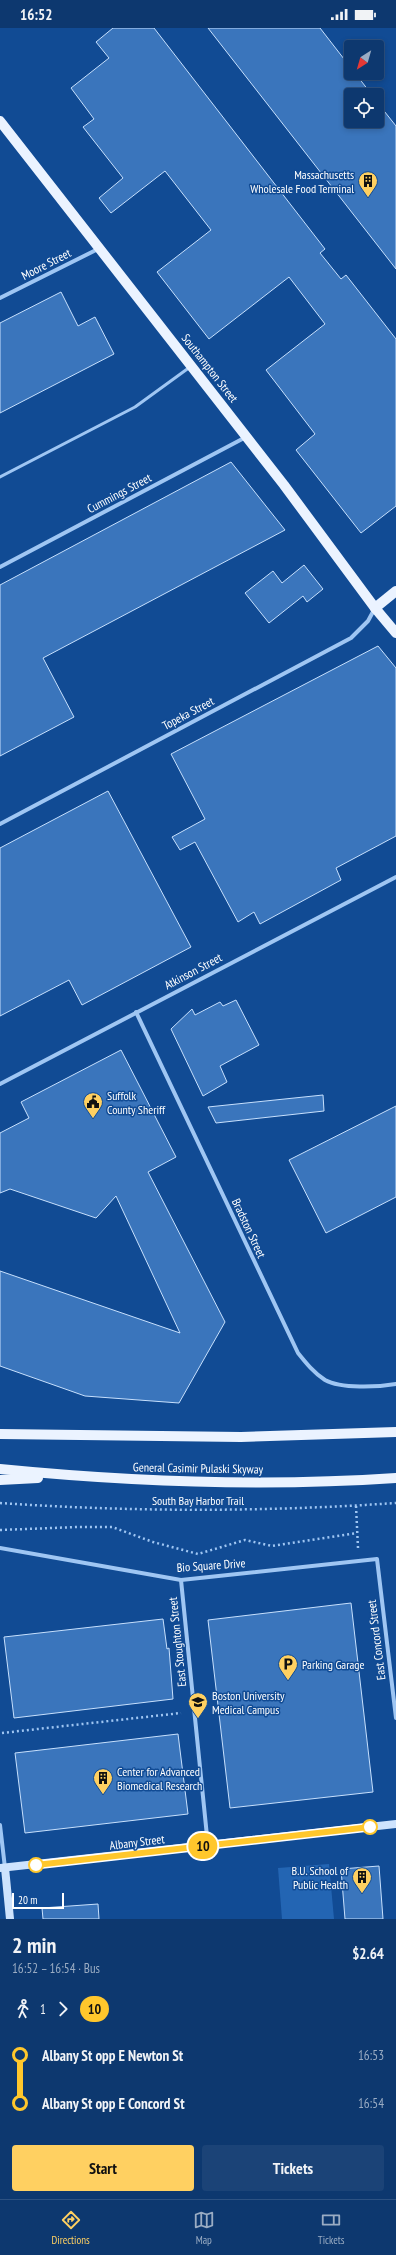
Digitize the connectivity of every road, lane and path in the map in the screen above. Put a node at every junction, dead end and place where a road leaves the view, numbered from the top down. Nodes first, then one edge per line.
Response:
1 (0, 121) edge
2 (100, 248) junction
3 (0, 298) edge
4 (192, 366) junction
5 (247, 437) junction
6 (0, 477) edge
7 (0, 567) edge
8 (396, 591) edge
9 (375, 608) junction
10 (396, 633) edge
11 (0, 824) edge
12 (396, 876) edge
13 (136, 1012) junction
14 (0, 1084) edge
15 (396, 1384) edge
16 (396, 1432) edge
17 (0, 1434) edge
18 (0, 1469) edge
19 (69, 1476) junction
20 (396, 1478) edge
21 (0, 1480) edge
22 (0, 1503) edge
23 (396, 1503) edge
24 (356, 1506) junction
25 (0, 1530) edge
26 (357, 1533) junction
27 (0, 1548) edge
28 (358, 1548) dead end
29 (377, 1560) joint
30 (181, 1580) junction
31 (181, 1713) dead end
32 (396, 1718) edge
33 (2, 1733) dead end
34 (396, 1824) edge
35 (0, 1825) edge
36 (208, 1846) junction
37 (2, 1868) edge
38 (10, 1919) edge

1 - 2 main road, Southampton Street
2 - 3 street, Moore Street
2 - 4 main road, Southampton Street
4 - 5 main road, Southampton Street
4 - 6 lane
5 - 7 street, Cummings Street
5 - 9 main road, Southampton Street
8 - 9 main road
9 - 10 main road, Southampton Street
9 - 11 street, Topeka Street
12 - 13 street, Atkinson Street
13 - 14 street, Atkinson Street
13 - 15 street, Bradston Street
16 - 17 main road
18 - 19 main road, General Casimir Pulaski Skyway
19 - 20 main road, General Casimir Pulaski Skyway
19 - 21 main road
22 - 24 path, South Bay Harbor Trail
23 - 24 path, South Bay Harbor Trail
24 - 26 path
25 - 26 path
26 - 28 path
27 - 30 street, Bio Square Drive
29 - 30 street, Bio Square Drive
29 - 32 street, East Concord Street
30 - 36 street, East Stoughton Street
31 - 33 path
34 - 36 main road, Albany Street
35 - 37 street
36 - 37 main road, Albany Street
37 - 38 main road

